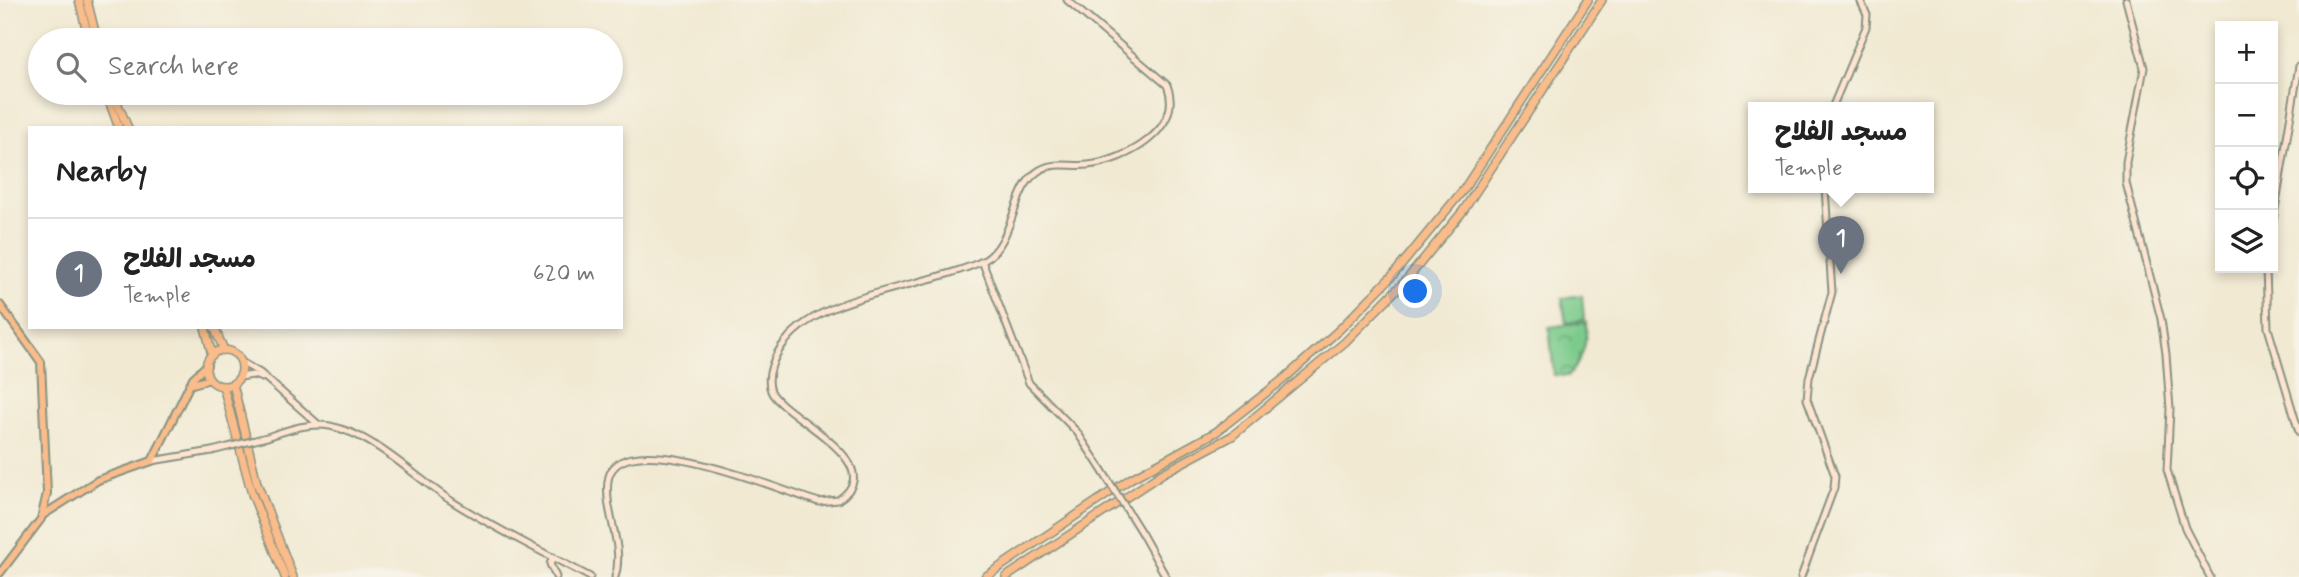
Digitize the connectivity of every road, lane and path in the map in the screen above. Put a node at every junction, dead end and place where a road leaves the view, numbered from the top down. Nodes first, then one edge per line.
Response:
1 (79, 0) edge
2 (87, 0) edge
3 (1067, 0) edge
4 (1588, 0) edge
5 (1602, 0) edge
6 (1860, 0) edge
7 (2126, 0) edge
8 (86, 28) edge
9 (94, 28) edge
10 (2299, 66) edge
11 (1835, 102) edge
12 (110, 105) edge
13 (118, 105) edge
14 (118, 126) edge
15 (127, 126) edge
16 (1825, 193) edge
17 (2275, 210) edge
18 (982, 261) junction
19 (2266, 273) edge
20 (0, 305) edge
21 (206, 329) edge
22 (216, 329) edge
23 (224, 350) junction
24 (212, 355) junction
25 (241, 362) junction
26 (207, 365) junction
27 (240, 377) junction
28 (210, 379) junction
29 (265, 379) junction
30 (233, 384) junction
31 (223, 386) junction
32 (186, 389) junction
33 (319, 425) junction
34 (2299, 432) edge
35 (152, 461) junction
36 (47, 498) junction
37 (56, 508) junction
38 (43, 515) junction
39 (553, 557) junction
40 (0, 573) edge
41 (285, 577) edge
42 (293, 577) edge
43 (556, 577) edge
44 (590, 577) edge
45 (615, 577) edge
46 (985, 577) edge
47 (1006, 577) edge
48 (1166, 577) edge
49 (1801, 577) edge
50 (2210, 577) edge

1 - 8 highway
2 - 9 highway
3 - 18 main road
4 - 46 highway
5 - 47 highway
6 - 11 main road
7 - 50 main road
10 - 17 main road
12 - 14 highway
13 - 15 highway
16 - 49 main road
18 - 45 main road
18 - 48 main road, bridge
19 - 34 main road
20 - 36 main road
21 - 24 highway
22 - 23 highway
23 - 24 highway
23 - 25 highway
24 - 26 highway
25 - 27 highway
25 - 29 main road
26 - 28 highway
26 - 32 main road
27 - 29 main road
27 - 30 highway
28 - 31 highway
28 - 32 main road
29 - 33 main road
30 - 31 highway
30 - 42 highway
31 - 41 highway
32 - 35 main road
33 - 35 main road, bridge
33 - 39 main road
35 - 37 main road
36 - 37 main road
36 - 38 main road
37 - 38 main road
38 - 40 main road
39 - 43 main road
39 - 44 main road

